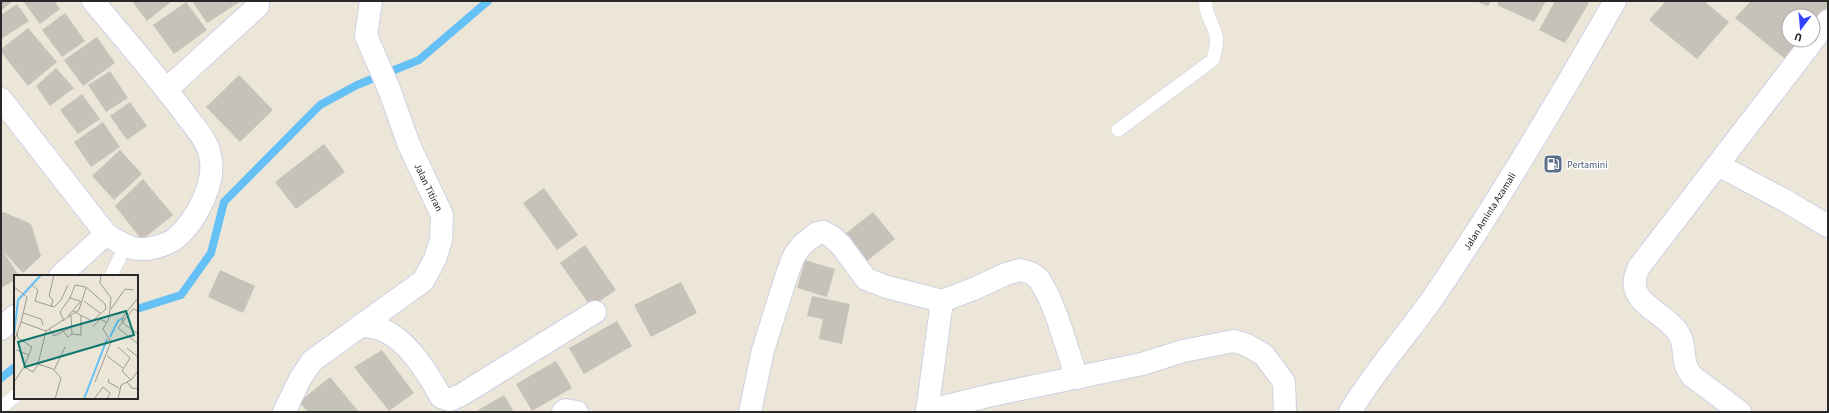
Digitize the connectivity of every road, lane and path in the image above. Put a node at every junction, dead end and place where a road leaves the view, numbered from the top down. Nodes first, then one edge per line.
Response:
1 (93, 1) edge
2 (371, 1) edge
3 (1206, 1) edge
4 (1615, 1) edge
5 (258, 6) dead end
6 (1826, 28) edge
7 (167, 89) junction
8 (1, 99) edge
9 (1118, 130) dead end
10 (1718, 164) junction
11 (1828, 226) edge
12 (106, 234) junction
13 (125, 246) junction
14 (61, 275) edge
15 (111, 275) edge
16 (942, 301) junction
17 (595, 312) dead end
18 (14, 317) edge
19 (361, 325) junction
20 (1, 329) edge
21 (1077, 378) junction
22 (14, 397) edge
23 (1, 408) edge
24 (284, 412) edge
25 (563, 412) edge
26 (576, 412) edge
27 (750, 412) edge
28 (927, 412) edge
29 (1285, 412) edge
30 (1350, 412) edge
31 (1740, 412) edge

1 - 7 street
2 - 19 street, Jalan Titiran
3 - 9 lane
4 - 30 street, Jalan Aminta Azamali
5 - 7 street
6 - 10 street
7 - 13 street
8 - 12 street
10 - 11 street
10 - 31 street
12 - 13 street
12 - 14 street
13 - 15 lane
16 - 21 street
16 - 27 street
16 - 28 street
17 - 19 street
18 - 20 street
19 - 24 street, Jalan Titiran
21 - 28 street
21 - 29 street
22 - 23 lane
25 - 26 street

